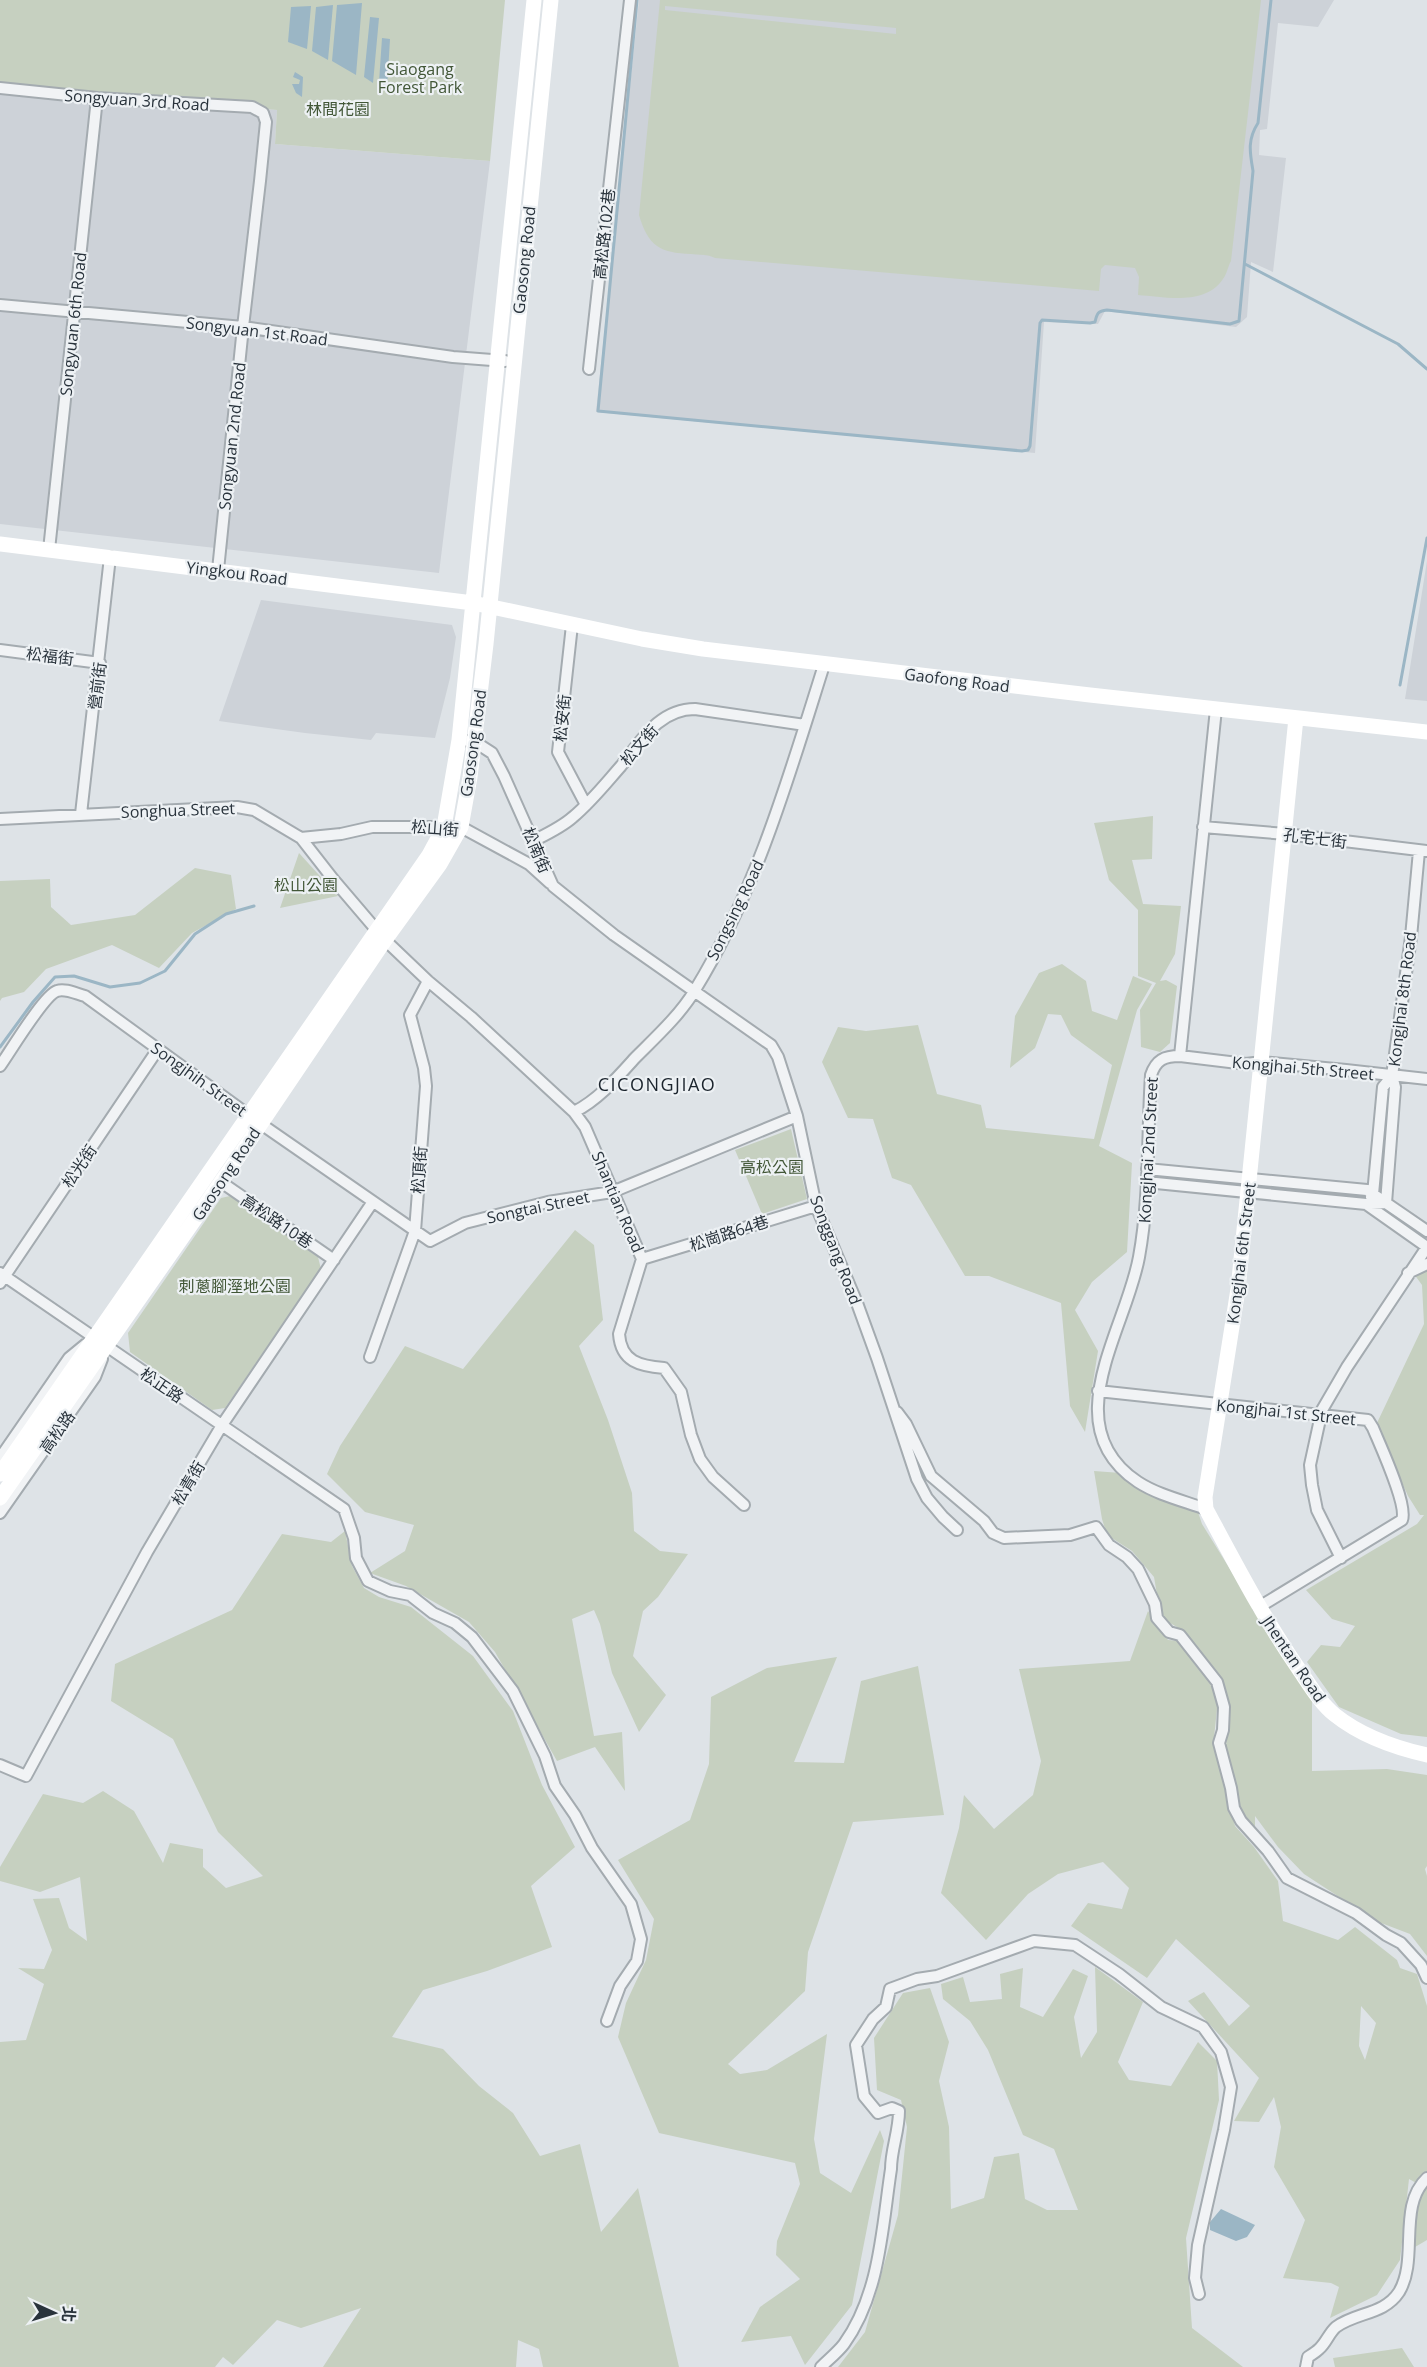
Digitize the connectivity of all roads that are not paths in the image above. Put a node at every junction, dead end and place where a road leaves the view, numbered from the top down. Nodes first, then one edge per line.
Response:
1 (534, 0) edge
2 (551, 0) edge
3 (630, 0) edge
4 (0, 88) edge
5 (97, 98) junction
6 (266, 123) joint
7 (0, 305) edge
8 (74, 314) junction
9 (243, 327) junction
10 (497, 360) junction
11 (514, 362) junction
12 (588, 369) dead end
13 (0, 544) edge
14 (49, 550) junction
15 (110, 557) junction
16 (218, 570) junction
17 (473, 603) junction
18 (490, 606) junction
19 (572, 625) junction
20 (0, 650) edge
21 (100, 663) junction
22 (824, 665) junction
23 (1216, 709) junction
24 (1296, 718) junction
25 (805, 725) junction
26 (1427, 732) edge
27 (459, 740) junction
28 (475, 742) junction
29 (586, 805) junction
30 (81, 814) junction
31 (0, 819) edge
32 (444, 827) junction
33 (461, 827) junction
34 (1203, 827) junction
35 (1286, 834) junction
36 (301, 838) junction
37 (534, 841) junction
38 (1423, 851) edge
39 (553, 886) junction
40 (381, 935) junction
41 (428, 981) junction
42 (694, 991) junction
43 (158, 1049) junction
44 (1180, 1056) junction
45 (1262, 1062) junction
46 (0, 1066) edge
47 (1392, 1076) junction
48 (1427, 1079) edge
49 (574, 1112) junction
50 (797, 1116) junction
51 (255, 1119) junction
52 (1147, 1169) junction
53 (221, 1182) junction
54 (1146, 1182) junction
55 (1249, 1185) junction
56 (612, 1192) junction
57 (1373, 1194) junction
58 (372, 1203) junction
59 (1386, 1203) junction
60 (1366, 1204) junction
61 (816, 1206) junction
62 (415, 1231) junction
63 (1427, 1231) edge
64 (1427, 1247) edge
65 (642, 1259) junction
66 (334, 1260) junction
67 (1427, 1264) edge
68 (1408, 1273) junction
69 (1, 1277) edge
70 (93, 1338) junction
71 (106, 1347) junction
72 (370, 1357) dead end
73 (80, 1369) junction
74 (1098, 1391) junction
75 (1220, 1405) junction
76 (893, 1407) junction
77 (1320, 1415) junction
78 (222, 1425) junction
79 (0, 1458) edge
80 (0, 1474) edge
81 (0, 1497) edge
82 (744, 1505) dead end
83 (1206, 1509) junction
84 (0, 1513) edge
85 (957, 1530) dead end
86 (1341, 1558) junction
87 (1259, 1607) junction
88 (1427, 1755) edge
89 (0, 1765) edge
90 (1427, 1978) edge
91 (606, 2021) dead end
92 (1427, 2178) edge
93 (1199, 2294) dead end
94 (821, 2367) edge
95 (1306, 2367) edge

1 - 10 street, Gaosong Road
2 - 11 street, Gaosong Road
3 - 12 street, 高松路102巷
4 - 5 street, Songyuan 3rd Road
5 - 6 street, Songyuan 3rd Road
5 - 8 street, Songyuan 6th Road
6 - 9 street, Songyuan 2nd Road
7 - 8 street, Songyuan 1st Road
8 - 9 street, Songyuan 1st Road
8 - 14 street, Songyuan 6th Road
9 - 10 street, Songyuan 1st Road
9 - 16 street, Songyuan 2nd Road
10 - 11 street, Songyuan 1st Road
10 - 17 street, Gaosong Road
11 - 18 street, Gaosong Road
13 - 14 street, Yingkou Road
14 - 15 street, Yingkou Road
15 - 16 street, Yingkou Road
15 - 21 street, 營前街
16 - 17 street, Yingkou Road
17 - 18 street, Yingkou Road
17 - 27 street, Gaosong Road
18 - 19 street, Gaofong Road
18 - 28 street, Gaosong Road
19 - 22 street, Gaofong Road
19 - 29 street, 松安街
20 - 21 street, 松福街
21 - 30 street, 營前街
22 - 23 street, Gaofong Road
22 - 25 street, Songsing Road
23 - 24 street, Gaofong Road
23 - 34 street
24 - 26 street, Gaofong Road
24 - 35 street, Kongjhai 6th Street
25 - 29 street, 松文街
25 - 42 street, Songsing Road
27 - 28 street
27 - 32 street, Gaosong Road
28 - 33 street, Gaosong Road
28 - 37 street, 松南街
29 - 37 street, 松文街
30 - 31 street, Songhua Street
30 - 36 street, Songhua Street
32 - 33 street, 松山街
32 - 36 street, 松山街
32 - 40 street, Gaosong Road
33 - 39 street, 松山街
33 - 40 street, Gaosong Road
34 - 35 street, 孔宅七街
34 - 44 street
35 - 38 street, 孔宅七街
35 - 45 street, Kongjhai 6th Street
36 - 40 street, Songhua Street
37 - 39 street, 松南街
38 - 47 street, Kongjhai 8th Road
39 - 42 street, 松南街
40 - 41 street, Shantian Road
40 - 51 street, Gaosong Road
41 - 49 street, Shantian Road
41 - 62 street, 松頂街
42 - 49 street, Songsing Road
42 - 50 street, Songgang Road
43 - 46 street, Songjhih Street
43 - 51 street, Songjhih Street
43 - 69 street, 松光街
44 - 45 street, Kongjhai 5th Street
44 - 52 street, Kongjhai 2nd Street
45 - 47 street, Kongjhai 5th Street
45 - 55 street, Kongjhai 6th Street
47 - 48 street, Kongjhai 5th Street
47 - 57 street, Kongjhai 8th Road
47 - 59 street, Kongjhai 8th Road
49 - 56 street, Shantian Road
50 - 56 street, Songtai Street
50 - 61 street, Songgang Road
51 - 53 street, Gaosong Road
51 - 58 street, Songjhih Street
51 - 70 street, Gaosong Road
52 - 54 street, Kongjhai 2nd Street
52 - 55 street
53 - 66 street, 高松路10巷
53 - 71 street, Gaosong Road
54 - 55 street
54 - 74 street, Kongjhai 2nd Street
55 - 57 street
55 - 60 street
55 - 75 street, Kongjhai 6th Street
56 - 62 street, Songtai Street
56 - 65 street, Shantian Road
57 - 59 street
57 - 60 street, Kongjhai 8th Road
58 - 62 street, Songjhih Street
58 - 66 street, 松青街
59 - 60 street
59 - 63 street
60 - 64 street
61 - 65 street, 松崗路64巷
61 - 76 street, Songgang Road
62 - 72 street, 松頂街
64 - 68 street
65 - 82 street, Shantian Road
66 - 78 street, 松青街
67 - 68 street
68 - 77 street
69 - 70 street, 松正路
70 - 71 street, 松正路
70 - 73 street, Gaosong Road
70 - 79 street, 高松路
71 - 73 street, Gaosong Road
71 - 78 street, 松正路
71 - 84 street, 高松路
73 - 80 street, 高松路
73 - 81 street, 高松路
74 - 75 street, Kongjhai 1st Street
74 - 83 street, Kongjhai 2nd Street
75 - 77 street, Kongjhai 1st Street
75 - 83 street, Kongjhai 6th Street
76 - 85 street, Songgang Road
76 - 90 street
77 - 86 street
77 - 86 street, Kongjhai 1st Street
78 - 89 street, 松青街
78 - 91 street, 松正路
83 - 87 street
86 - 87 street
87 - 88 street, Jhentan Road
92 - 95 street
93 - 94 street

